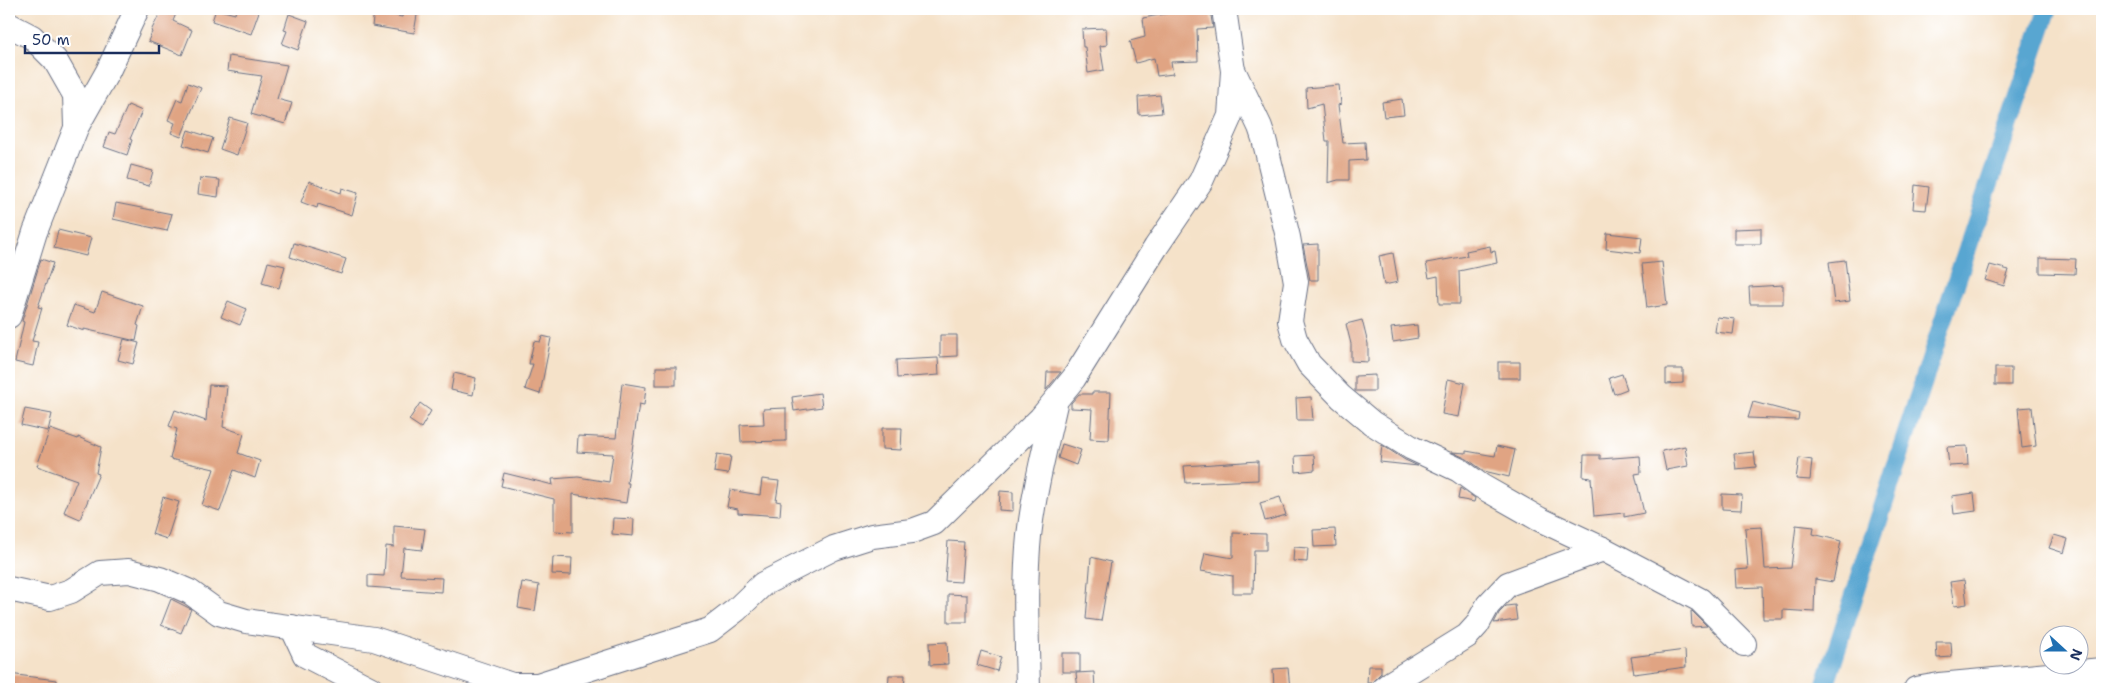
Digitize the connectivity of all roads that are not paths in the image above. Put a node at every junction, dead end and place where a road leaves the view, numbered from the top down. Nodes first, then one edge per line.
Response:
1 (137, 9) edge
2 (1224, 9) edge
3 (9, 25) edge
4 (1233, 71) junction
5 (76, 128) junction
6 (9, 316) edge
7 (1056, 400) junction
8 (1603, 549) junction
9 (9, 589) edge
10 (292, 627) junction
11 (1744, 644) dead end
12 (2102, 670) edge
13 (372, 689) edge
14 (1028, 689) edge
15 (1383, 689) edge
16 (1916, 689) edge

1 - 5 street
2 - 4 street
3 - 5 street
4 - 7 street
4 - 8 street
5 - 6 street
7 - 10 street
7 - 14 street
8 - 11 street
8 - 15 street
9 - 10 street
10 - 13 street
12 - 16 street

